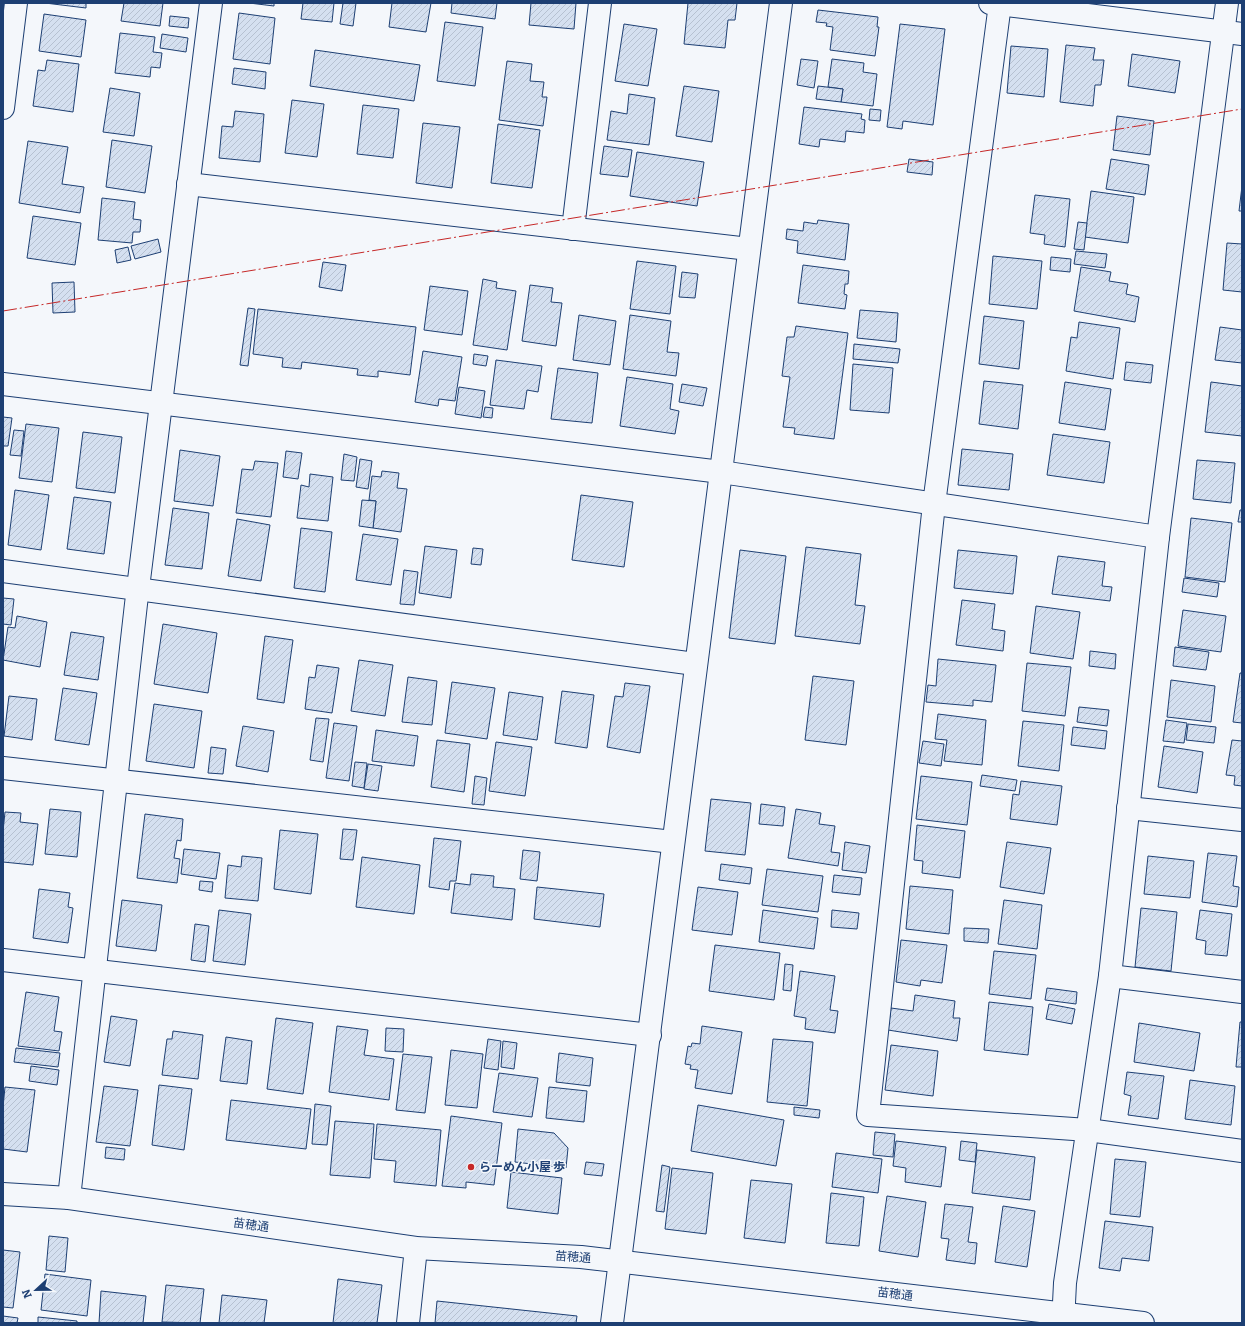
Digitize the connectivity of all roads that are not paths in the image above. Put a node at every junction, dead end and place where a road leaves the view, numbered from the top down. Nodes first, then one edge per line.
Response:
1 (16, 3) edge
2 (211, 3) edge
3 (600, 3) edge
4 (780, 3) edge
5 (1227, 3) edge
6 (995, 4) edge
7 (1233, 33) edge
8 (3, 108) edge
9 (188, 184) junction
10 (573, 229) junction
11 (749, 249) junction
12 (3, 384) edge
13 (162, 403) junction
14 (721, 472) junction
15 (934, 504) junction
16 (1158, 537) junction
17 (3, 571) edge
18 (138, 589) junction
19 (696, 664) junction
20 (3, 768) edge
21 (116, 781) junction
22 (1128, 808) junction
23 (1242, 820) edge
24 (673, 842) junction
25 (3, 960) edge
26 (94, 970) junction
27 (1110, 976) junction
28 (1242, 992) edge
29 (650, 1035) junction
30 (1088, 1130) junction
31 (1242, 1151) edge
32 (3, 1194) edge
33 (68, 1198) junction
34 (416, 1248) junction
35 (620, 1262) junction
36 (1064, 1318) edge
37 (408, 1323) edge
38 (612, 1323) edge
39 (1143, 1323) edge

1 - 8 street
2 - 9 street
3 - 10 street
4 - 11 street
5 - 7 street
6 - 7 street
6 - 15 street
7 - 16 street
9 - 10 street
9 - 13 street
10 - 11 street
11 - 14 street
12 - 13 street
13 - 14 street
13 - 18 street
14 - 15 street
14 - 19 street
15 - 16 street
15 - 30 street
16 - 22 street
17 - 18 street
18 - 19 street
18 - 21 street
19 - 24 street
20 - 21 street
21 - 24 street
21 - 26 street
22 - 23 street
22 - 27 street
24 - 29 street
25 - 26 street
26 - 29 street
26 - 33 street
27 - 28 street
27 - 30 street
29 - 35 street
30 - 31 street
30 - 36 street
32 - 33 street, 苗穂通
33 - 34 street, 苗穂通
34 - 35 street, 苗穂通
34 - 37 street
35 - 36 street, 苗穂通
35 - 38 street
36 - 39 street, 苗穂通

